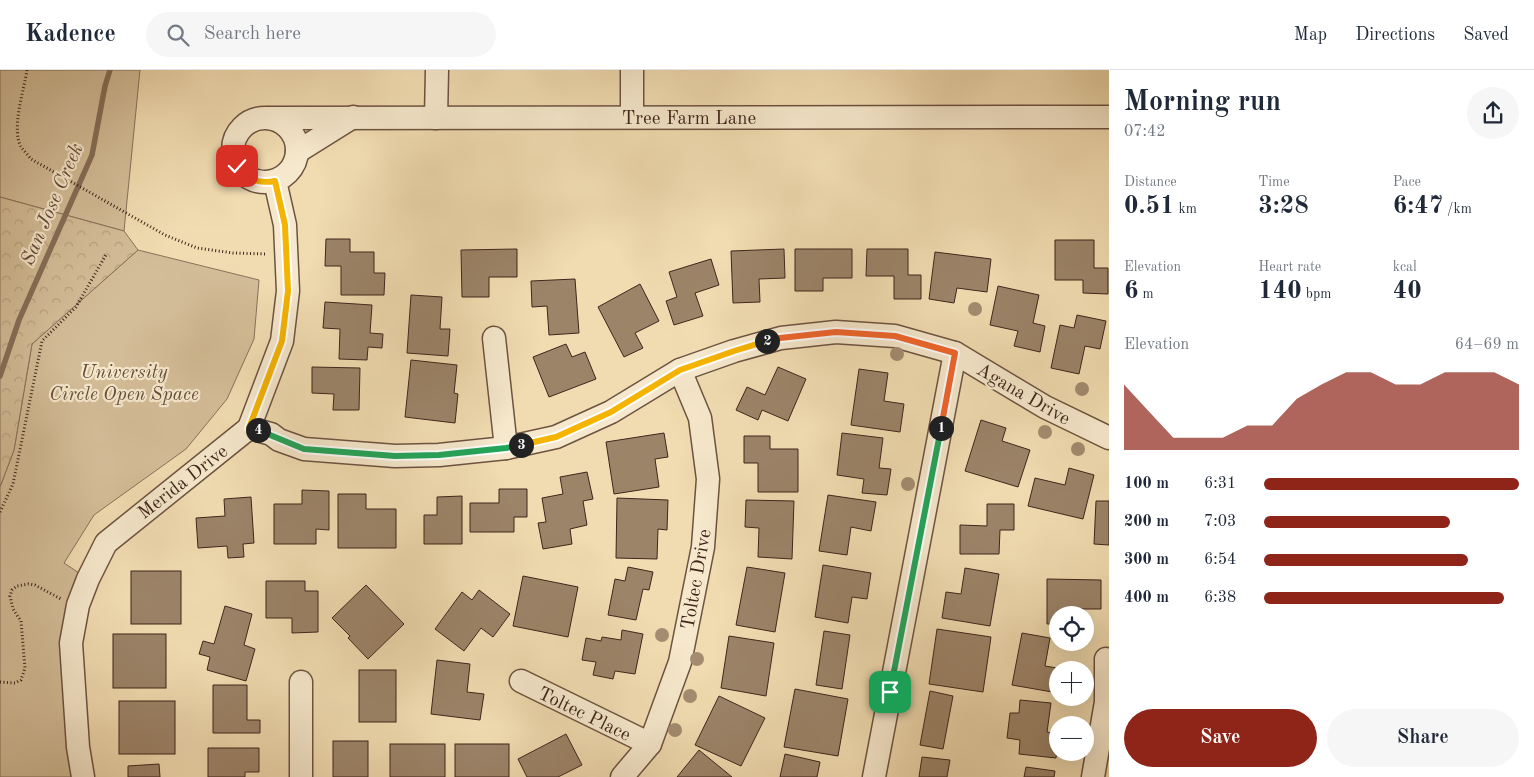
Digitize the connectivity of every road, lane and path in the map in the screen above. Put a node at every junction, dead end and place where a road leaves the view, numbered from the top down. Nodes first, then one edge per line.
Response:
1 (27, 70) edge
2 (436, 70) edge
3 (632, 70) edge
4 (632, 116) junction
5 (353, 117) junction
6 (1109, 117) edge
7 (269, 118) junction
8 (436, 118) junction
9 (297, 152) junction
10 (275, 181) junction
11 (107, 252) dead end
12 (287, 256) junction
13 (494, 338) dead end
14 (955, 353) junction
15 (680, 370) junction
16 (249, 428) junction
17 (1108, 436) edge
18 (506, 448) junction
19 (0, 512) edge
20 (78, 605) junction
21 (1106, 659) dead end
22 (521, 681) dead end
23 (0, 682) edge
24 (301, 682) dead end
25 (650, 744) junction
26 (83, 777) edge
27 (301, 777) edge
28 (622, 777) edge
29 (874, 777) edge
30 (1094, 777) edge

1 - 12 path
2 - 8 street
3 - 4 street
4 - 6 street, Tree Farm Lane
4 - 8 street, Tree Farm Lane
5 - 7 street, Tree Farm Lane
5 - 8 street, Tree Farm Lane
5 - 9 street
7 - 9 street
7 - 10 street
9 - 10 street
10 - 12 street
11 - 19 path
12 - 16 street
13 - 18 street
14 - 15 street, Agana Drive
14 - 17 street, Agana Drive
14 - 29 street
15 - 18 street, Agana Drive
15 - 25 street, Toltec Drive
16 - 18 street, Agana Drive
16 - 20 street, Merida Drive
20 - 23 path
20 - 26 street, Merida Drive
21 - 30 street
22 - 25 street, Toltec Place
24 - 27 street
25 - 28 street, Toltec Drive

